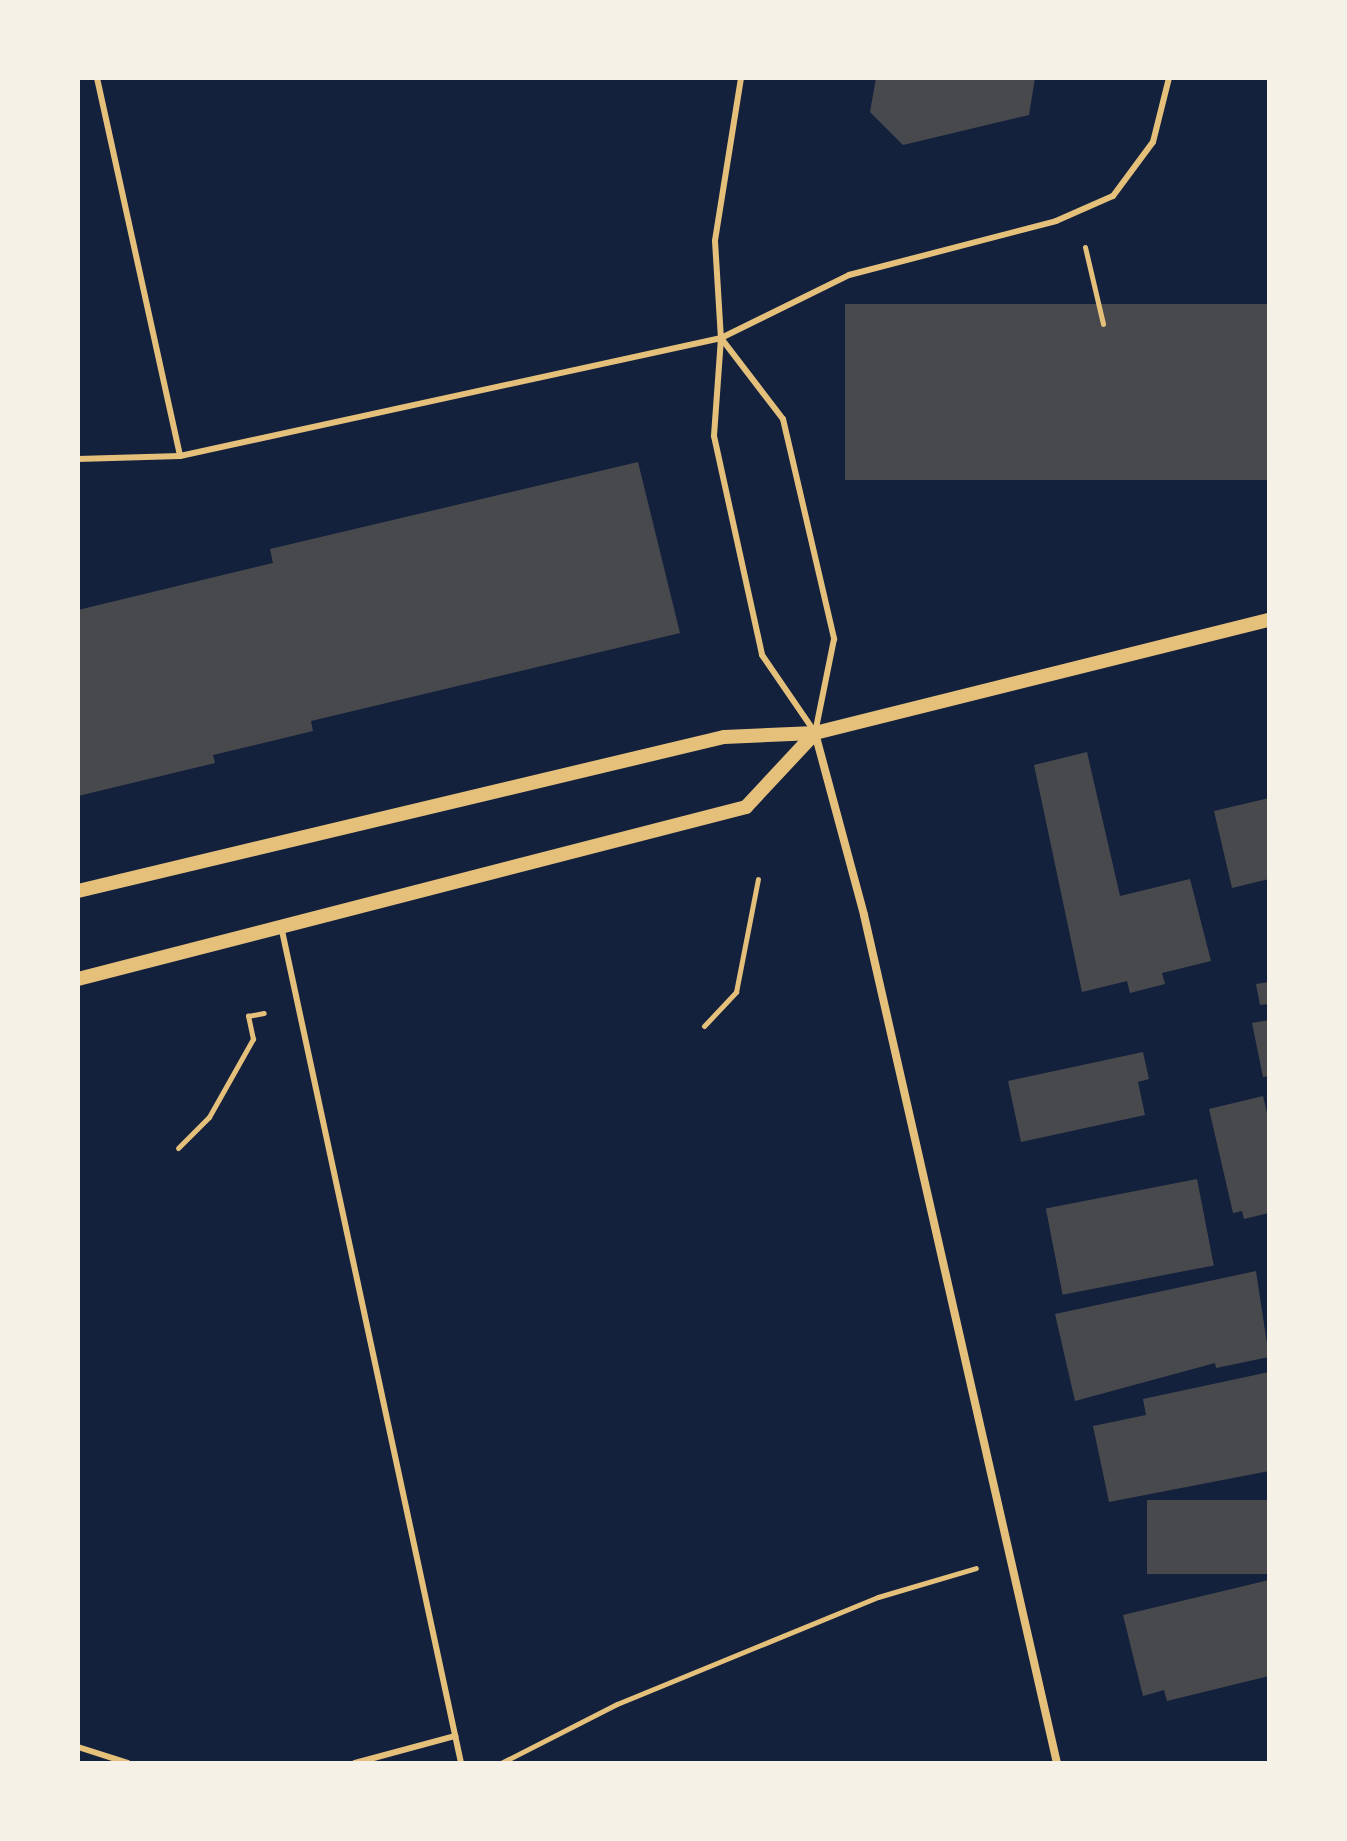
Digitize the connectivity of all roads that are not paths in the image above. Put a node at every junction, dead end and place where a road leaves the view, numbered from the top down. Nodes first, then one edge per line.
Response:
1 (97, 78) edge
2 (741, 78) edge
3 (1169, 78) edge
4 (721, 338) junction
5 (180, 456) junction
6 (78, 459) edge
7 (1269, 620) edge
8 (815, 733) junction
9 (78, 891) edge
10 (281, 926) junction
11 (78, 979) edge
12 (455, 1736) junction
13 (78, 1747) edge
14 (128, 1763) edge
15 (355, 1763) edge
16 (461, 1763) edge
17 (1057, 1763) edge

1 - 5 lane
2 - 4 lane
3 - 4 lane
4 - 5 lane
4 - 8 lane
4 - 8 lane
5 - 6 lane
7 - 8 street
8 - 9 street
8 - 10 street
8 - 17 street
10 - 11 street
10 - 12 lane
12 - 15 lane
12 - 16 lane
13 - 14 lane

